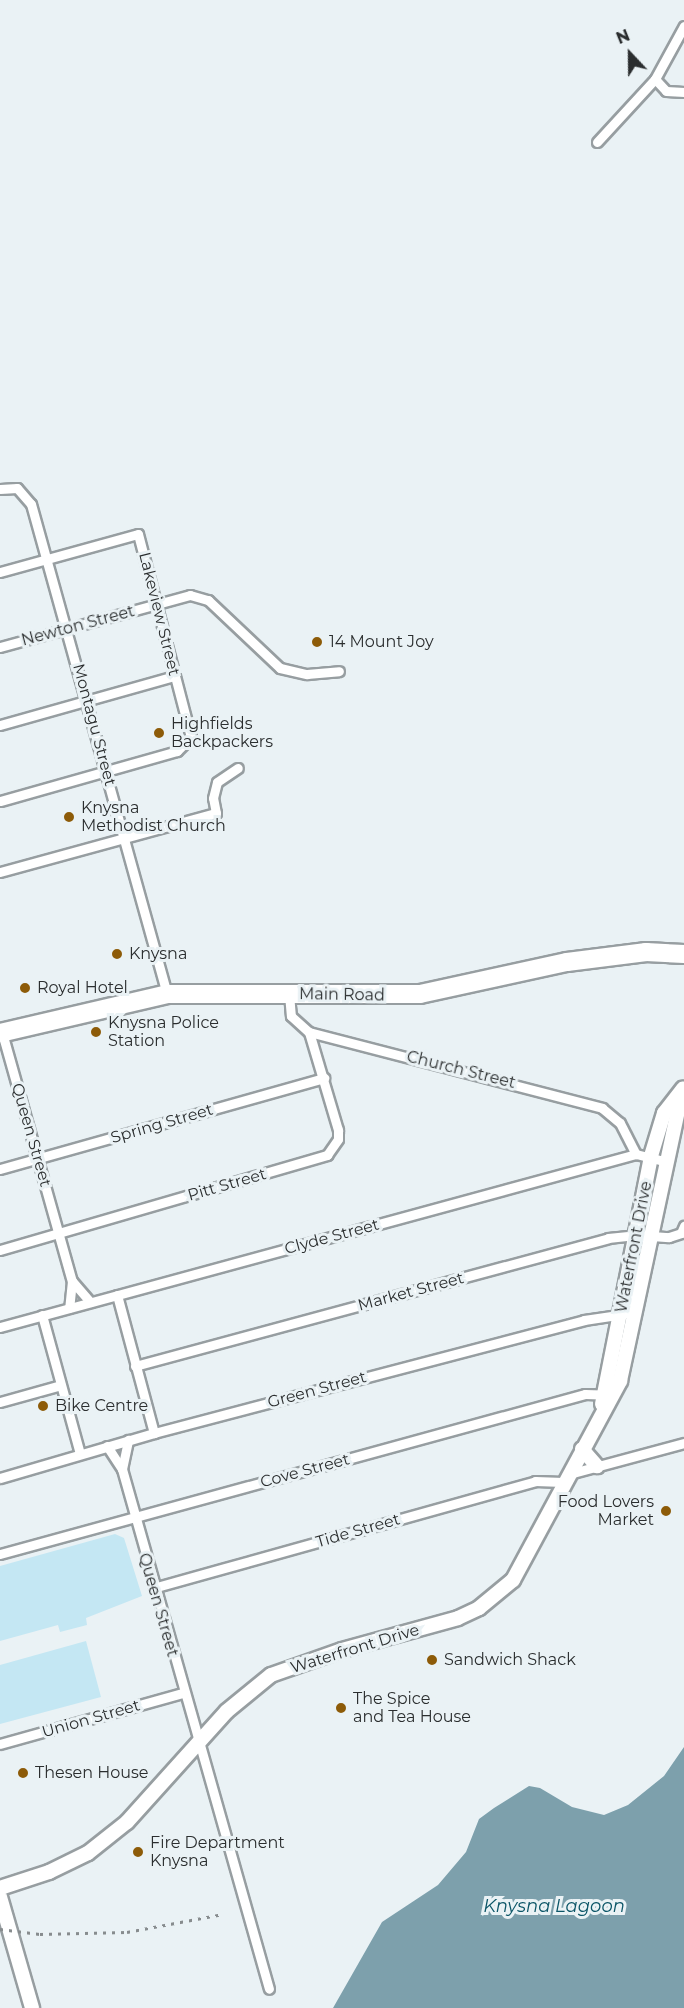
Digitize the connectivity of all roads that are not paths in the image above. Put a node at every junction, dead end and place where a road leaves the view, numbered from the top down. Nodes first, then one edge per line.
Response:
1 (684, 26) edge
2 (655, 79) junction
3 (684, 92) edge
4 (597, 142) dead end
5 (0, 489) edge
6 (48, 560) junction
7 (0, 572) edge
8 (157, 605) junction
9 (69, 630) junction
10 (0, 647) edge
11 (339, 671) dead end
12 (174, 676) junction
13 (88, 701) junction
14 (0, 725) edge
15 (238, 768) dead end
16 (107, 772) junction
17 (0, 801) edge
18 (124, 840) junction
19 (0, 872) edge
20 (684, 954) edge
21 (167, 994) junction
22 (289, 994) junction
23 (1, 1030) edge
24 (309, 1032) junction
25 (324, 1078) junction
26 (683, 1089) edge
27 (636, 1154) junction
28 (657, 1158) junction
29 (38, 1160) junction
30 (0, 1169) edge
31 (684, 1226) edge
32 (60, 1234) junction
33 (644, 1235) junction
34 (0, 1250) edge
35 (72, 1281) junction
36 (117, 1295) junction
37 (90, 1302) junction
38 (69, 1308) junction
39 (629, 1315) junction
40 (42, 1316) junction
41 (0, 1327) edge
42 (135, 1366) junction
43 (62, 1385) junction
44 (607, 1395) junction
45 (0, 1402) edge
46 (154, 1433) junction
47 (128, 1440) junction
48 (684, 1443) edge
49 (107, 1446) junction
50 (582, 1449) junction
51 (80, 1454) junction
52 (597, 1466) junction
53 (122, 1469) junction
54 (0, 1478) edge
55 (565, 1478) junction
56 (134, 1518) junction
57 (0, 1554) edge
58 (153, 1588) junction
59 (183, 1693) junction
60 (197, 1740) junction
61 (0, 1744) edge
62 (0, 1888) edge
63 (0, 1897) edge
64 (269, 1989) dead end
65 (32, 2008) edge

1 - 2 street
2 - 3 street
2 - 4 street
5 - 6 street, Montagu Street
6 - 7 street
6 - 8 street, Lakeview Street
6 - 9 street, Montagu Street
8 - 9 street, Newton Street
8 - 11 street, Newton Street
8 - 12 street, Lakeview Street
9 - 10 street, Newton Street
9 - 13 street, Montagu Street
12 - 13 street
12 - 16 street, Lakeview Street
13 - 14 street
13 - 16 street, Montagu Street
15 - 18 street
16 - 17 street
16 - 18 street, Montagu Street
18 - 19 street
18 - 21 street, Montagu Street
20 - 22 highway, Main Road
21 - 22 highway, Main Road
21 - 23 highway, Main Road
22 - 24 street
23 - 29 street, Queen Street
24 - 25 street, Pitt Street
24 - 27 street, Church Street
25 - 29 street, Spring Street
25 - 32 street, Pitt Street
26 - 28 street, Waterfront Drive
27 - 28 street, Clyde Street
27 - 36 street, Clyde Street
28 - 33 street, Waterfront Drive
29 - 30 street, Spring Street
29 - 32 street, Queen Street
31 - 33 street, Market Street
32 - 34 street, Pitt Street
32 - 35 street, Queen Street
33 - 39 street, Waterfront Drive
33 - 42 street, Market Street
35 - 37 street, Queen Street
35 - 38 street, Queen Street
36 - 37 street, Clyde Street
36 - 42 street
37 - 38 street, Clyde Street
38 - 40 street, Clyde Street
39 - 44 street, Waterfront Drive
39 - 46 street, Green Street
40 - 41 street, Clyde Street
40 - 43 street
42 - 46 street
43 - 45 street
43 - 51 street
44 - 50 street, Waterfront Drive
44 - 56 street, Cove Street
46 - 47 street, Green Street
47 - 49 street, Green Street
47 - 53 street, Queen Street
48 - 52 street, Tide Street
49 - 51 street, Green Street
49 - 53 street, Queen Street
50 - 52 street
50 - 55 street, Waterfront Drive
51 - 54 street, Green Street
52 - 55 street, Tide Street
53 - 56 street, Queen Street
55 - 58 street, Tide Street
55 - 60 street, Waterfront Drive
56 - 57 street, Cove Street
56 - 58 street, Queen Street
58 - 59 street, Queen Street
59 - 60 street, Queen Street
59 - 61 street, Union Street
60 - 62 street, Waterfront Drive
60 - 64 street, Queen Street
63 - 65 street

